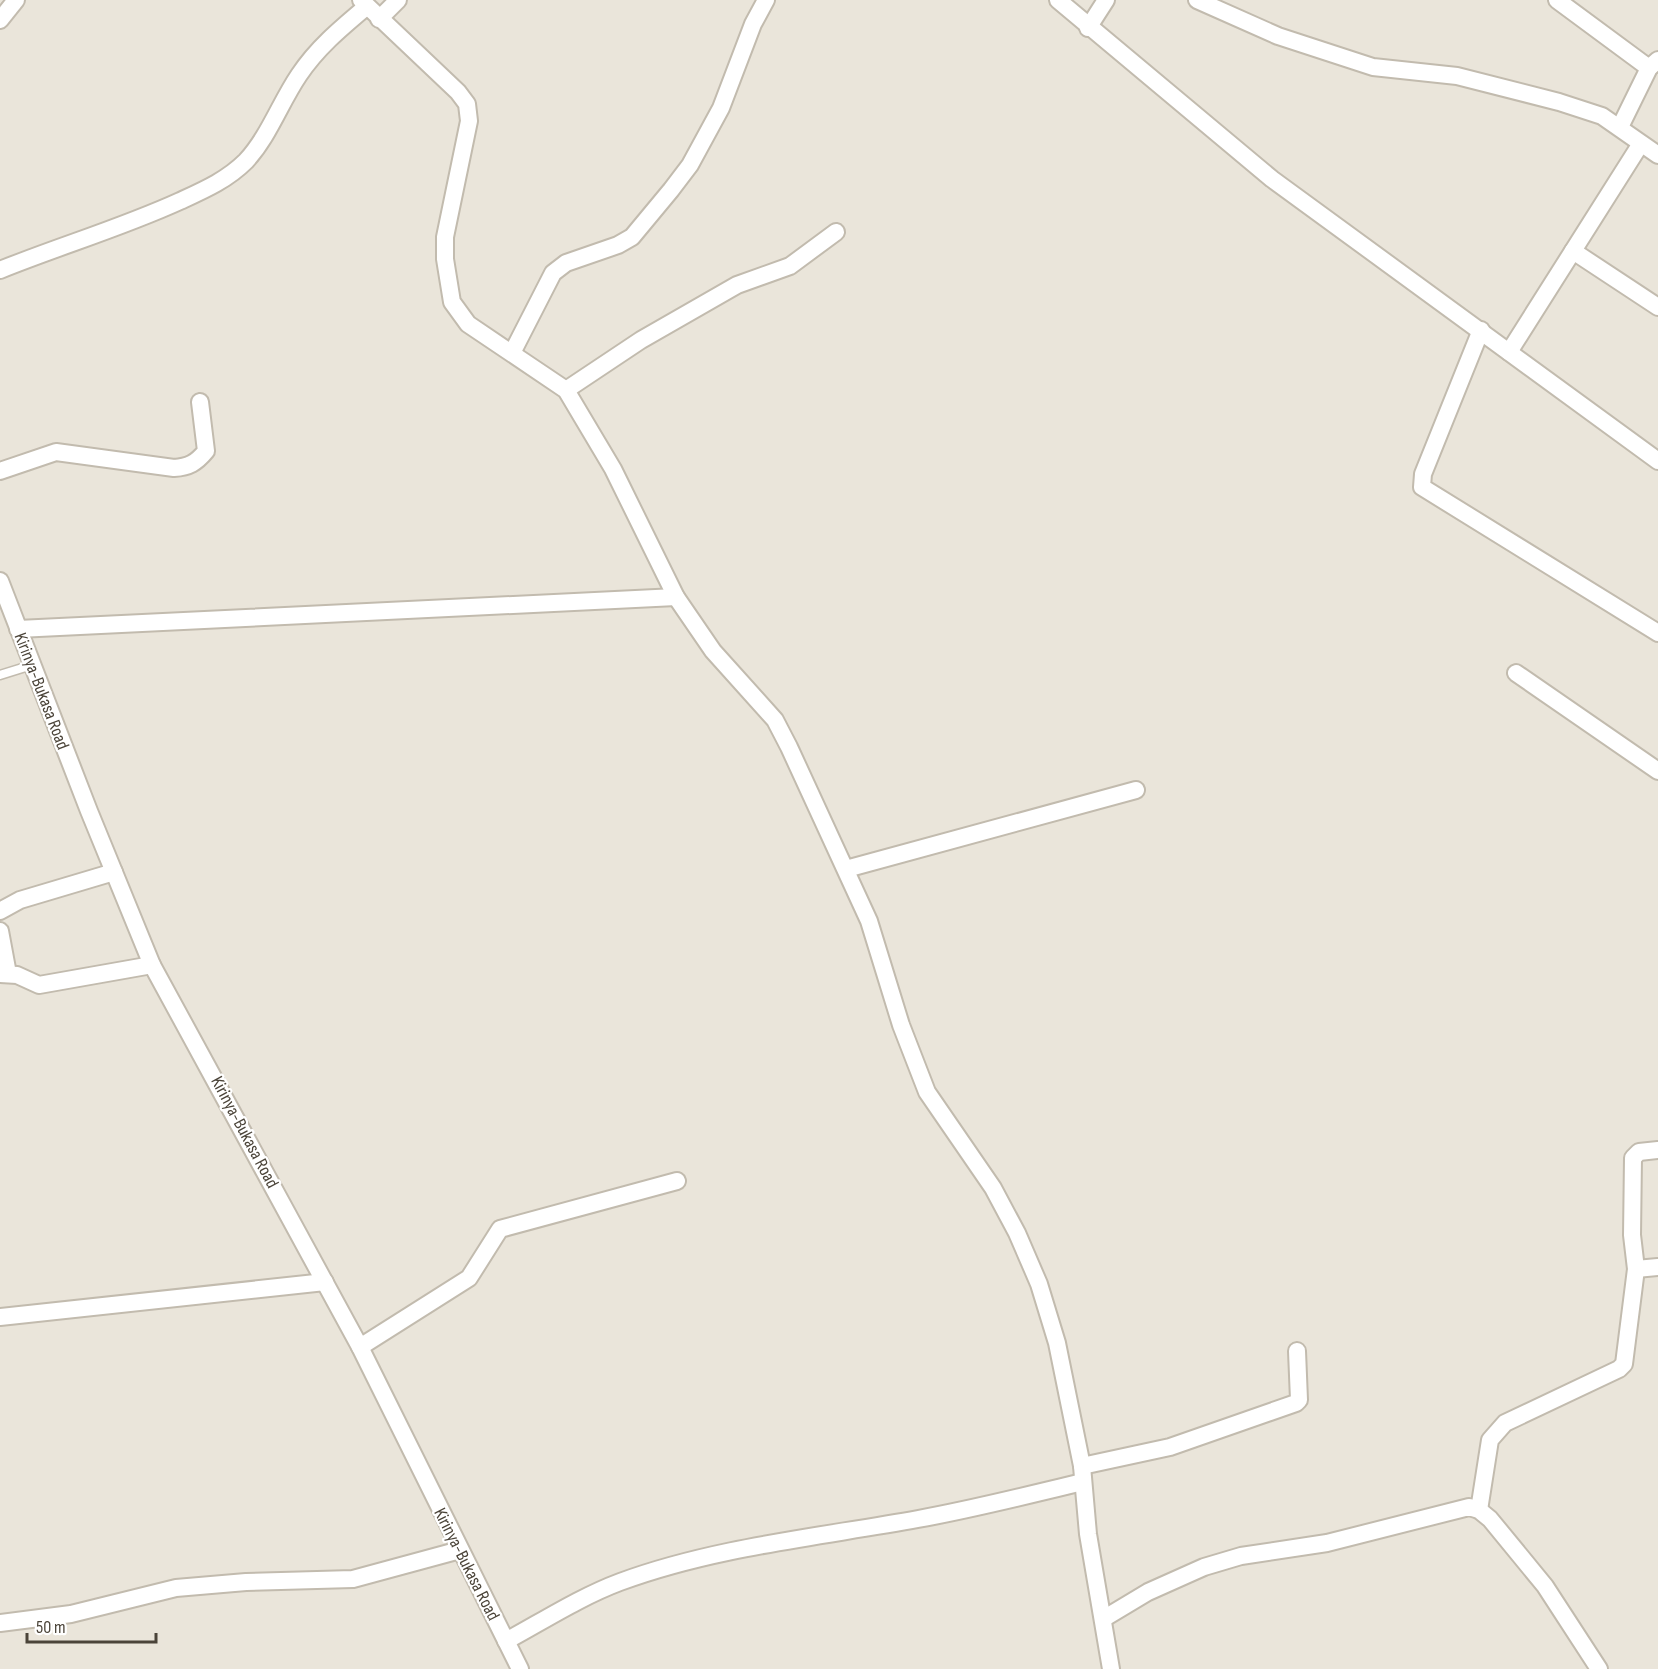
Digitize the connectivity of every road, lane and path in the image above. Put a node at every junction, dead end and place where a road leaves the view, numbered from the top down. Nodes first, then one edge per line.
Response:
1 (16, 0) edge
2 (398, 0) edge
3 (766, 0) edge
4 (1058, 0) edge
5 (1106, 0) edge
6 (1197, 0) edge
7 (1557, 0) edge
8 (363, 3) edge
9 (379, 19) junction
10 (0, 20) edge
11 (1088, 28) junction
12 (1654, 64) edge
13 (1620, 127) junction
14 (1640, 145) junction
15 (1658, 155) edge
16 (836, 232) dead end
17 (1573, 251) junction
18 (0, 270) edge
19 (1658, 307) edge
20 (1481, 330) junction
21 (1509, 352) junction
22 (512, 353) junction
23 (567, 390) junction
24 (200, 402) dead end
25 (1658, 461) edge
26 (0, 471) edge
27 (0, 581) edge
28 (676, 597) junction
29 (18, 629) junction
30 (1658, 633) edge
31 (32, 664) junction
32 (1516, 673) dead end
33 (0, 675) edge
34 (1658, 771) edge
35 (1136, 790) dead end
36 (846, 869) junction
37 (114, 872) junction
38 (0, 911) edge
39 (0, 931) edge
40 (152, 965) junction
41 (4, 974) edge
42 (1658, 1150) edge
43 (677, 1181) dead end
44 (1658, 1267) edge
45 (1636, 1269) junction
46 (325, 1282) junction
47 (0, 1317) edge
48 (360, 1347) junction
49 (1297, 1351) dead end
50 (1082, 1474) junction
51 (1479, 1510) junction
52 (460, 1550) junction
53 (1103, 1619) junction
54 (0, 1623) edge
55 (506, 1641) junction
56 (520, 1669) edge
57 (1111, 1669) edge
58 (1599, 1669) edge

1 - 10 street
2 - 9 street
3 - 22 street
4 - 11 street
5 - 11 street
6 - 13 street
7 - 12 street
8 - 9 street
8 - 18 street
9 - 22 street
11 - 20 street
12 - 13 street
13 - 14 street
14 - 15 street
14 - 17 street
16 - 23 street
17 - 19 street
17 - 21 street
20 - 21 street
20 - 30 street
21 - 25 street
22 - 23 street
23 - 28 street
24 - 26 street
27 - 29 street, Kirinya-Bukasa Road
28 - 29 street
28 - 36 street
29 - 31 street, Kirinya-Bukasa Road
31 - 33 lane
31 - 37 street, Kirinya-Bukasa Road
32 - 34 street
35 - 36 street
36 - 50 street
37 - 38 street
37 - 40 street, Kirinya-Bukasa Road
39 - 41 street
40 - 41 street
40 - 46 street, Kirinya-Bukasa Road
42 - 45 street
43 - 48 street
44 - 45 street
45 - 51 street
46 - 47 street
46 - 48 street, Kirinya-Bukasa Road
48 - 52 street, Kirinya-Bukasa Road
49 - 50 street
50 - 53 street
50 - 55 street
51 - 53 street
51 - 58 street
52 - 54 street
52 - 55 street, Kirinya-Bukasa Road
53 - 57 street
55 - 56 street, Kirinya-Bukasa Road

